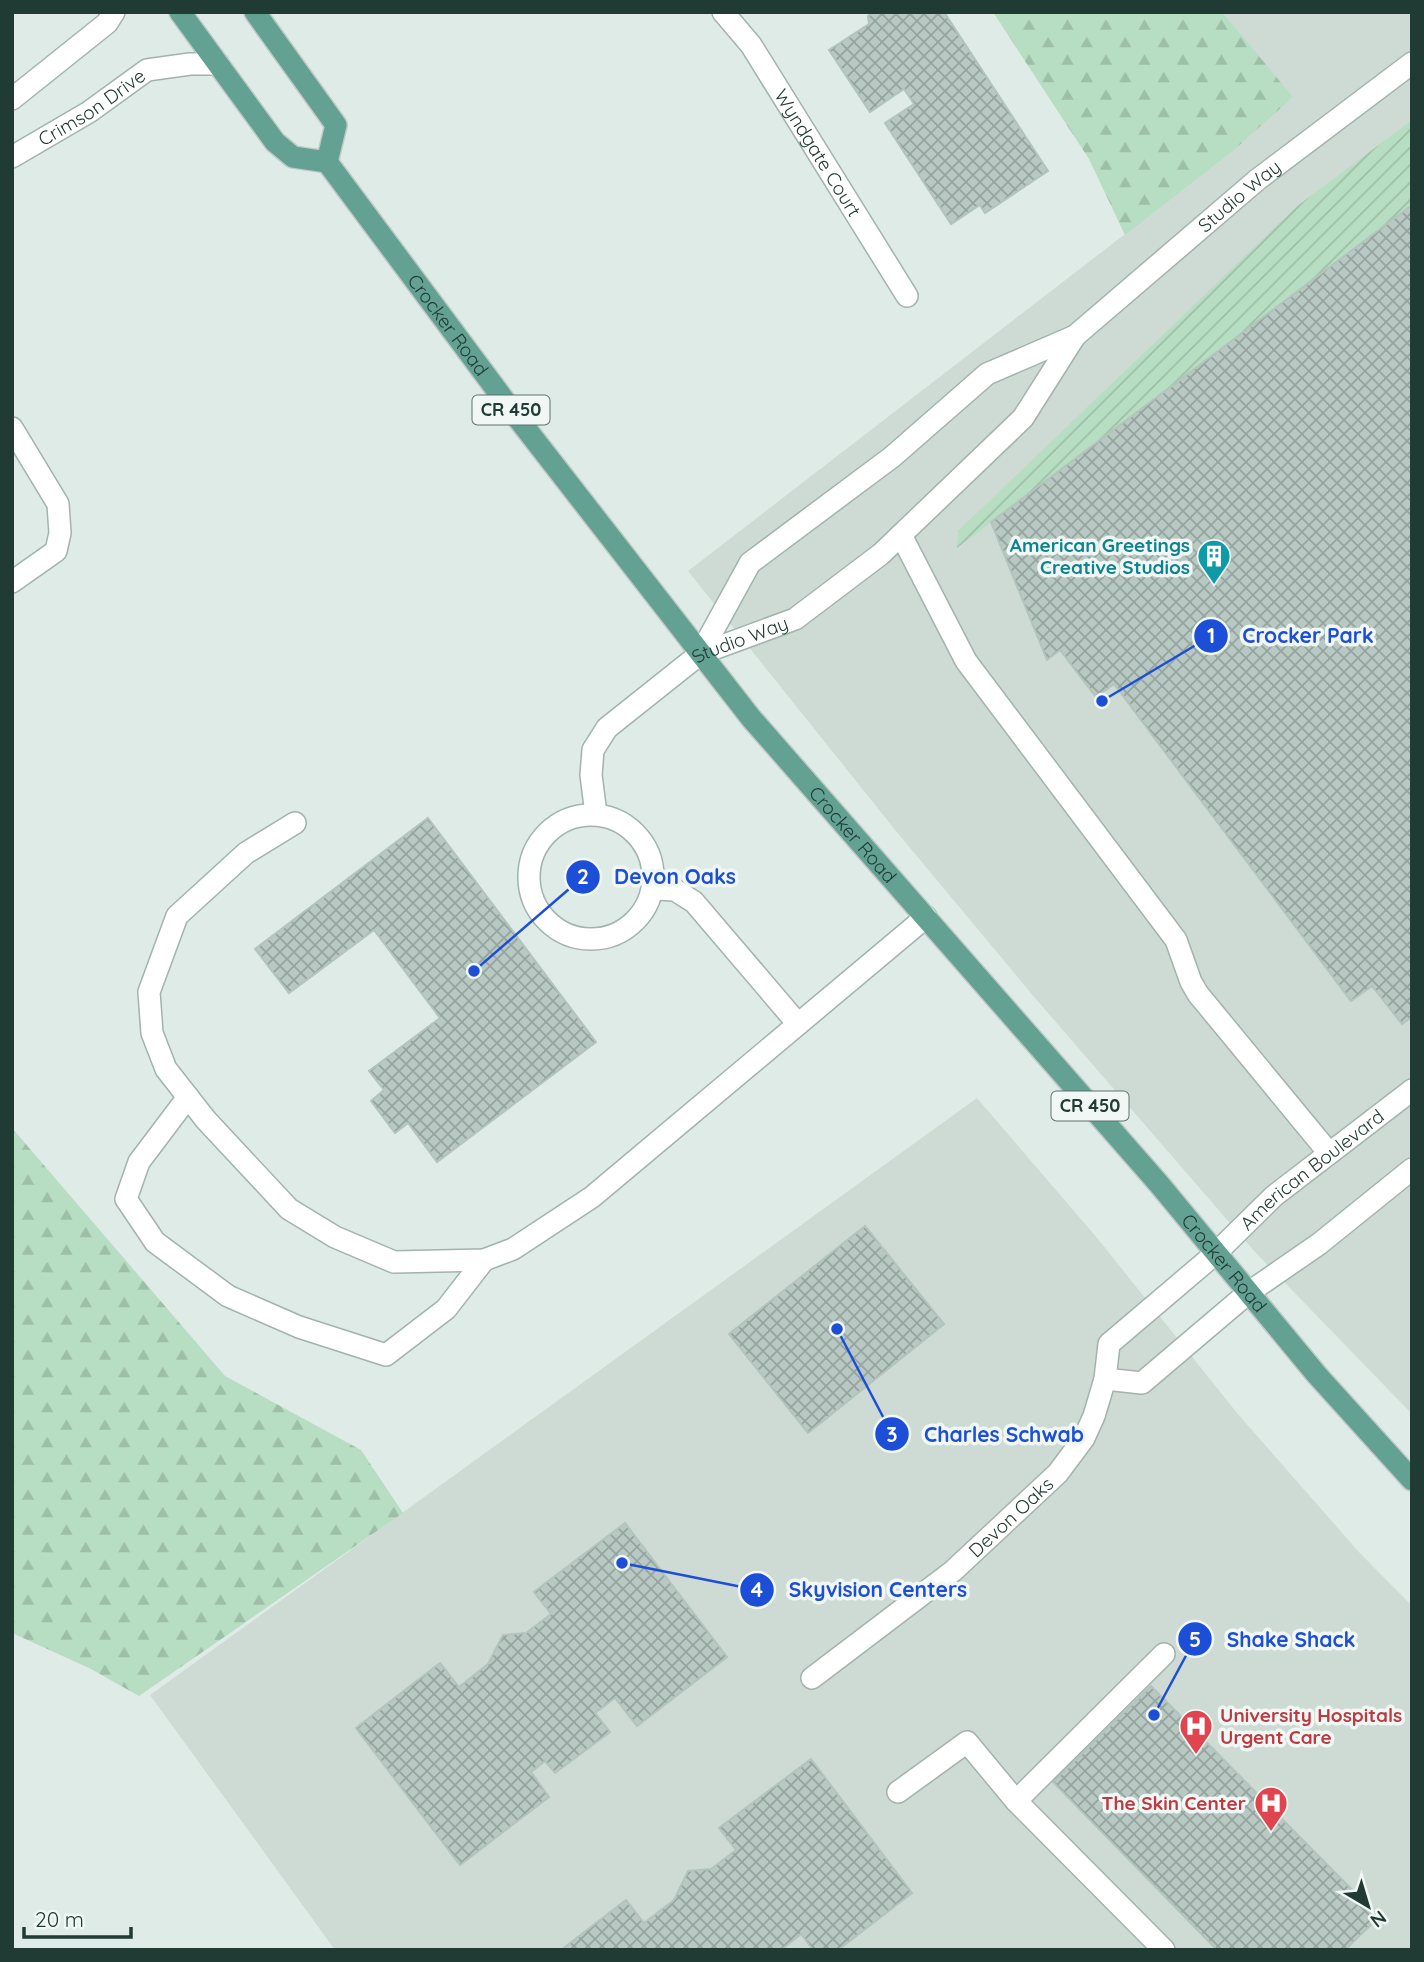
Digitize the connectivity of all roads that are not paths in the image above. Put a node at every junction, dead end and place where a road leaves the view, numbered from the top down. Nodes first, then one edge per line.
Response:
1 (114, 12) edge
2 (180, 12) edge
3 (723, 12) edge
4 (260, 15) edge
5 (1412, 63) edge
6 (218, 64) junction
7 (12, 99) edge
8 (12, 156) edge
9 (327, 162) junction
10 (907, 296) dead end
11 (1075, 336) junction
12 (12, 428) edge
13 (901, 535) junction
14 (12, 582) edge
15 (700, 654) junction
16 (596, 814) junction
17 (295, 823) dead end
18 (653, 889) junction
19 (926, 916) junction
20 (798, 1024) junction
21 (1412, 1090) edge
22 (188, 1097) junction
23 (1329, 1153) junction
24 (1412, 1169) edge
25 (1215, 1254) junction
26 (484, 1260) junction
27 (1248, 1293) junction
28 (1105, 1379) junction
29 (1412, 1480) edge
30 (1164, 1654) dead end
31 (812, 1678) dead end
32 (898, 1792) dead end
33 (1016, 1801) junction
34 (1164, 1950) edge

1 - 7 street
2 - 6 main road
3 - 10 street, Wyndgate Court
4 - 9 main road
5 - 11 street, Studio Way
6 - 8 street, Crimson Drive
6 - 9 main road
9 - 15 main road, Crocker Road / CR 450
11 - 13 street, Studio Way
11 - 15 street, Studio Way
12 - 14 street
13 - 15 street, Studio Way
13 - 23 street
15 - 16 street
15 - 19 main road, Crocker Road / CR 450
16 - 18 street
16 - 18 street
17 - 22 street
18 - 20 street
19 - 20 street
19 - 25 main road, Crocker Road / CR 450
20 - 26 street
21 - 23 street, American Boulevard
22 - 26 street
22 - 26 street
23 - 25 street, American Boulevard
24 - 27 street
25 - 27 main road, Crocker Road / CR 450
25 - 28 street, Devon Oaks
27 - 28 street
27 - 29 main road, Crocker Road / CR 450
28 - 31 street, Devon Oaks
30 - 33 street
32 - 33 street
33 - 34 street

